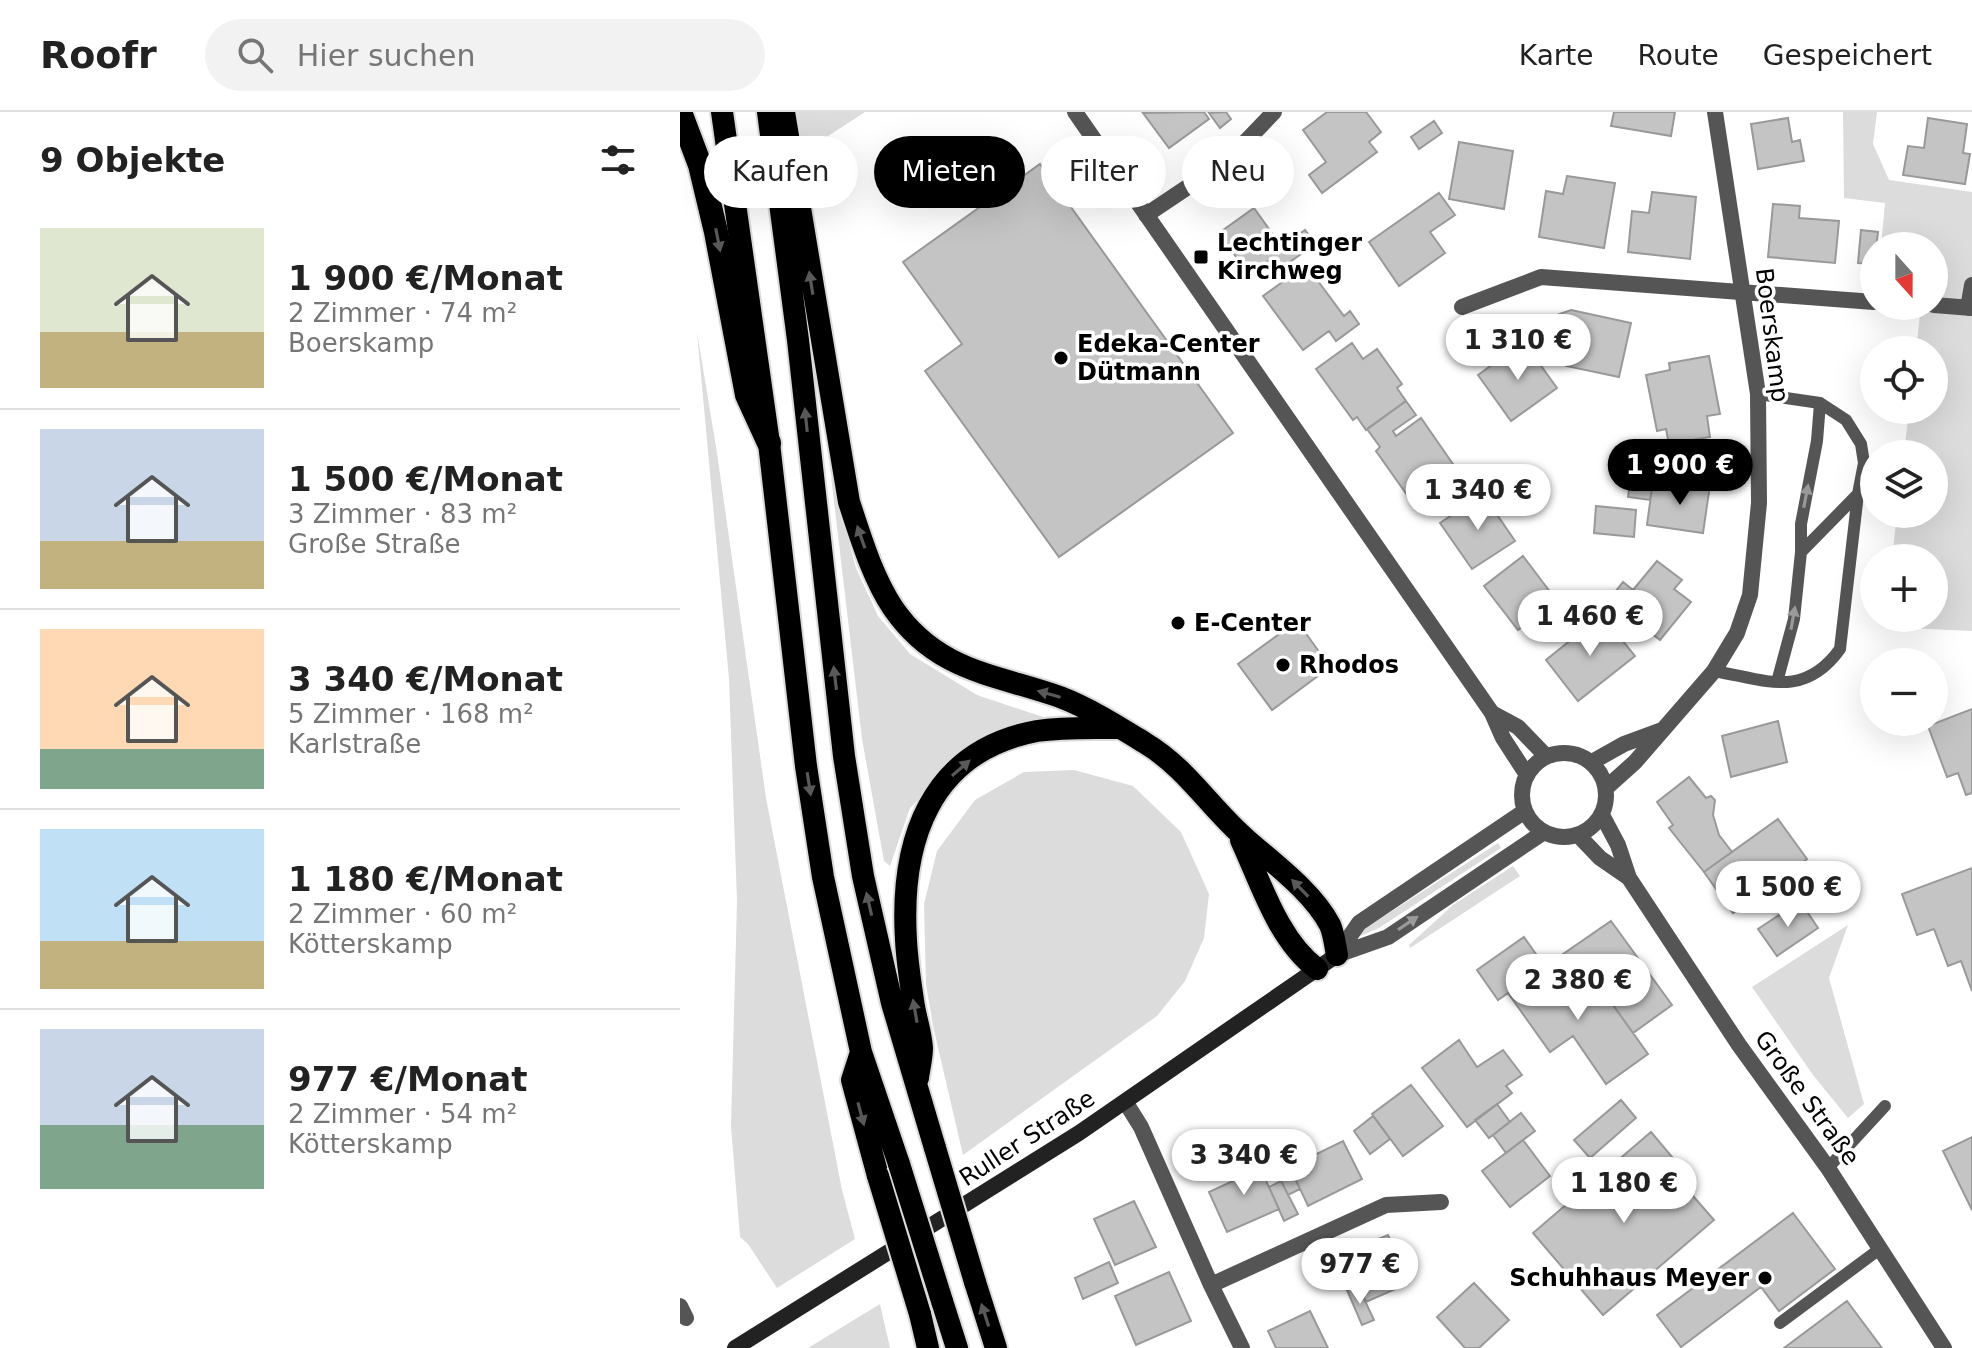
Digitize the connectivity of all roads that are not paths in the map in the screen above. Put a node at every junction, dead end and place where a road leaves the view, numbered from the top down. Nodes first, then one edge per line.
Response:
1 (680, 112) edge
2 (722, 112) edge
3 (768, 112) edge
4 (784, 112) edge
5 (1075, 112) edge
6 (1274, 112) edge
7 (1715, 112) edge
8 (1146, 215) junction
9 (1972, 285) edge
10 (1743, 293) junction
11 (1860, 301) edge
12 (1948, 306) edge
13 (1462, 307) dead end
14 (1970, 308) edge
15 (1758, 394) junction
16 (1820, 403) junction
17 (769, 443) junction
18 (1858, 494) junction
19 (1801, 552) junction
20 (1714, 671) junction
21 (1777, 682) junction
22 (1492, 713) junction
23 (1119, 728) junction
24 (1663, 729) junction
25 (1546, 756) junction
26 (1592, 762) junction
27 (1527, 775) junction
28 (1606, 788) junction
29 (1525, 811) junction
30 (1602, 815) junction
31 (1237, 831) junction
32 (1544, 832) junction
33 (1578, 835) junction
34 (1629, 878) junction
35 (1337, 955) junction
36 (1317, 969) junction
37 (861, 1052) junction
38 (917, 1088) junction
39 (1126, 1103) junction
40 (1885, 1106) dead end
41 (1828, 1168) junction
42 (1441, 1202) dead end
43 (1881, 1248) junction
44 (1211, 1285) junction
45 (1780, 1323) dead end
46 (735, 1348) edge
47 (928, 1348) edge
48 (957, 1348) edge
49 (996, 1348) edge
50 (1242, 1348) edge
51 (1944, 1348) edge

1 -> 17 highway
2 - 17 highway
38 -> 3 highway
23 -> 4 highway
5 - 8 street
6 - 8 street
7 - 10 street, Boerskamp
8 - 22 street
9 - 14 street
10 - 11 street
10 - 13 street
10 - 15 street, Boerskamp
12 - 14 street
15 - 16 lane
15 - 20 street, Boerskamp
16 - 18 lane
19 -> 16 lane
17 -> 37 highway
18 - 19 lane
18 - 21 lane
21 -> 19 lane
20 - 21 lane
20 - 24 street, Boerskamp
22 - 25 street
22 - 27 street
23 - 31 highway
38 -> 23 highway
24 - 26 street, Boerskamp
24 - 28 street, Boerskamp
25 - 26 street
25 - 27 street
26 - 28 street
27 - 29 street
28 - 30 street
29 - 32 street
29 - 35 street, Ruller Straße
30 - 33 street
30 - 34 street, Große Straße
35 -> 31 highway
31 - 36 highway
32 - 33 street
35 -> 32 street, Ruller Straße
33 - 34 street, Große Straße
34 - 41 street, Große Straße
35 - 36 main road, Ruller Straße
36 - 39 main road, Ruller Straße
37 -> 47 highway, bridge
37 - 48 highway, bridge
49 -> 38 highway, bridge
39 - 44 street
39 - 46 main road, Ruller Straße
40 - 41 lane
41 - 43 street, Große Straße
42 - 44 street
43 - 45 lane
43 - 51 street, Große Straße
44 - 50 street

